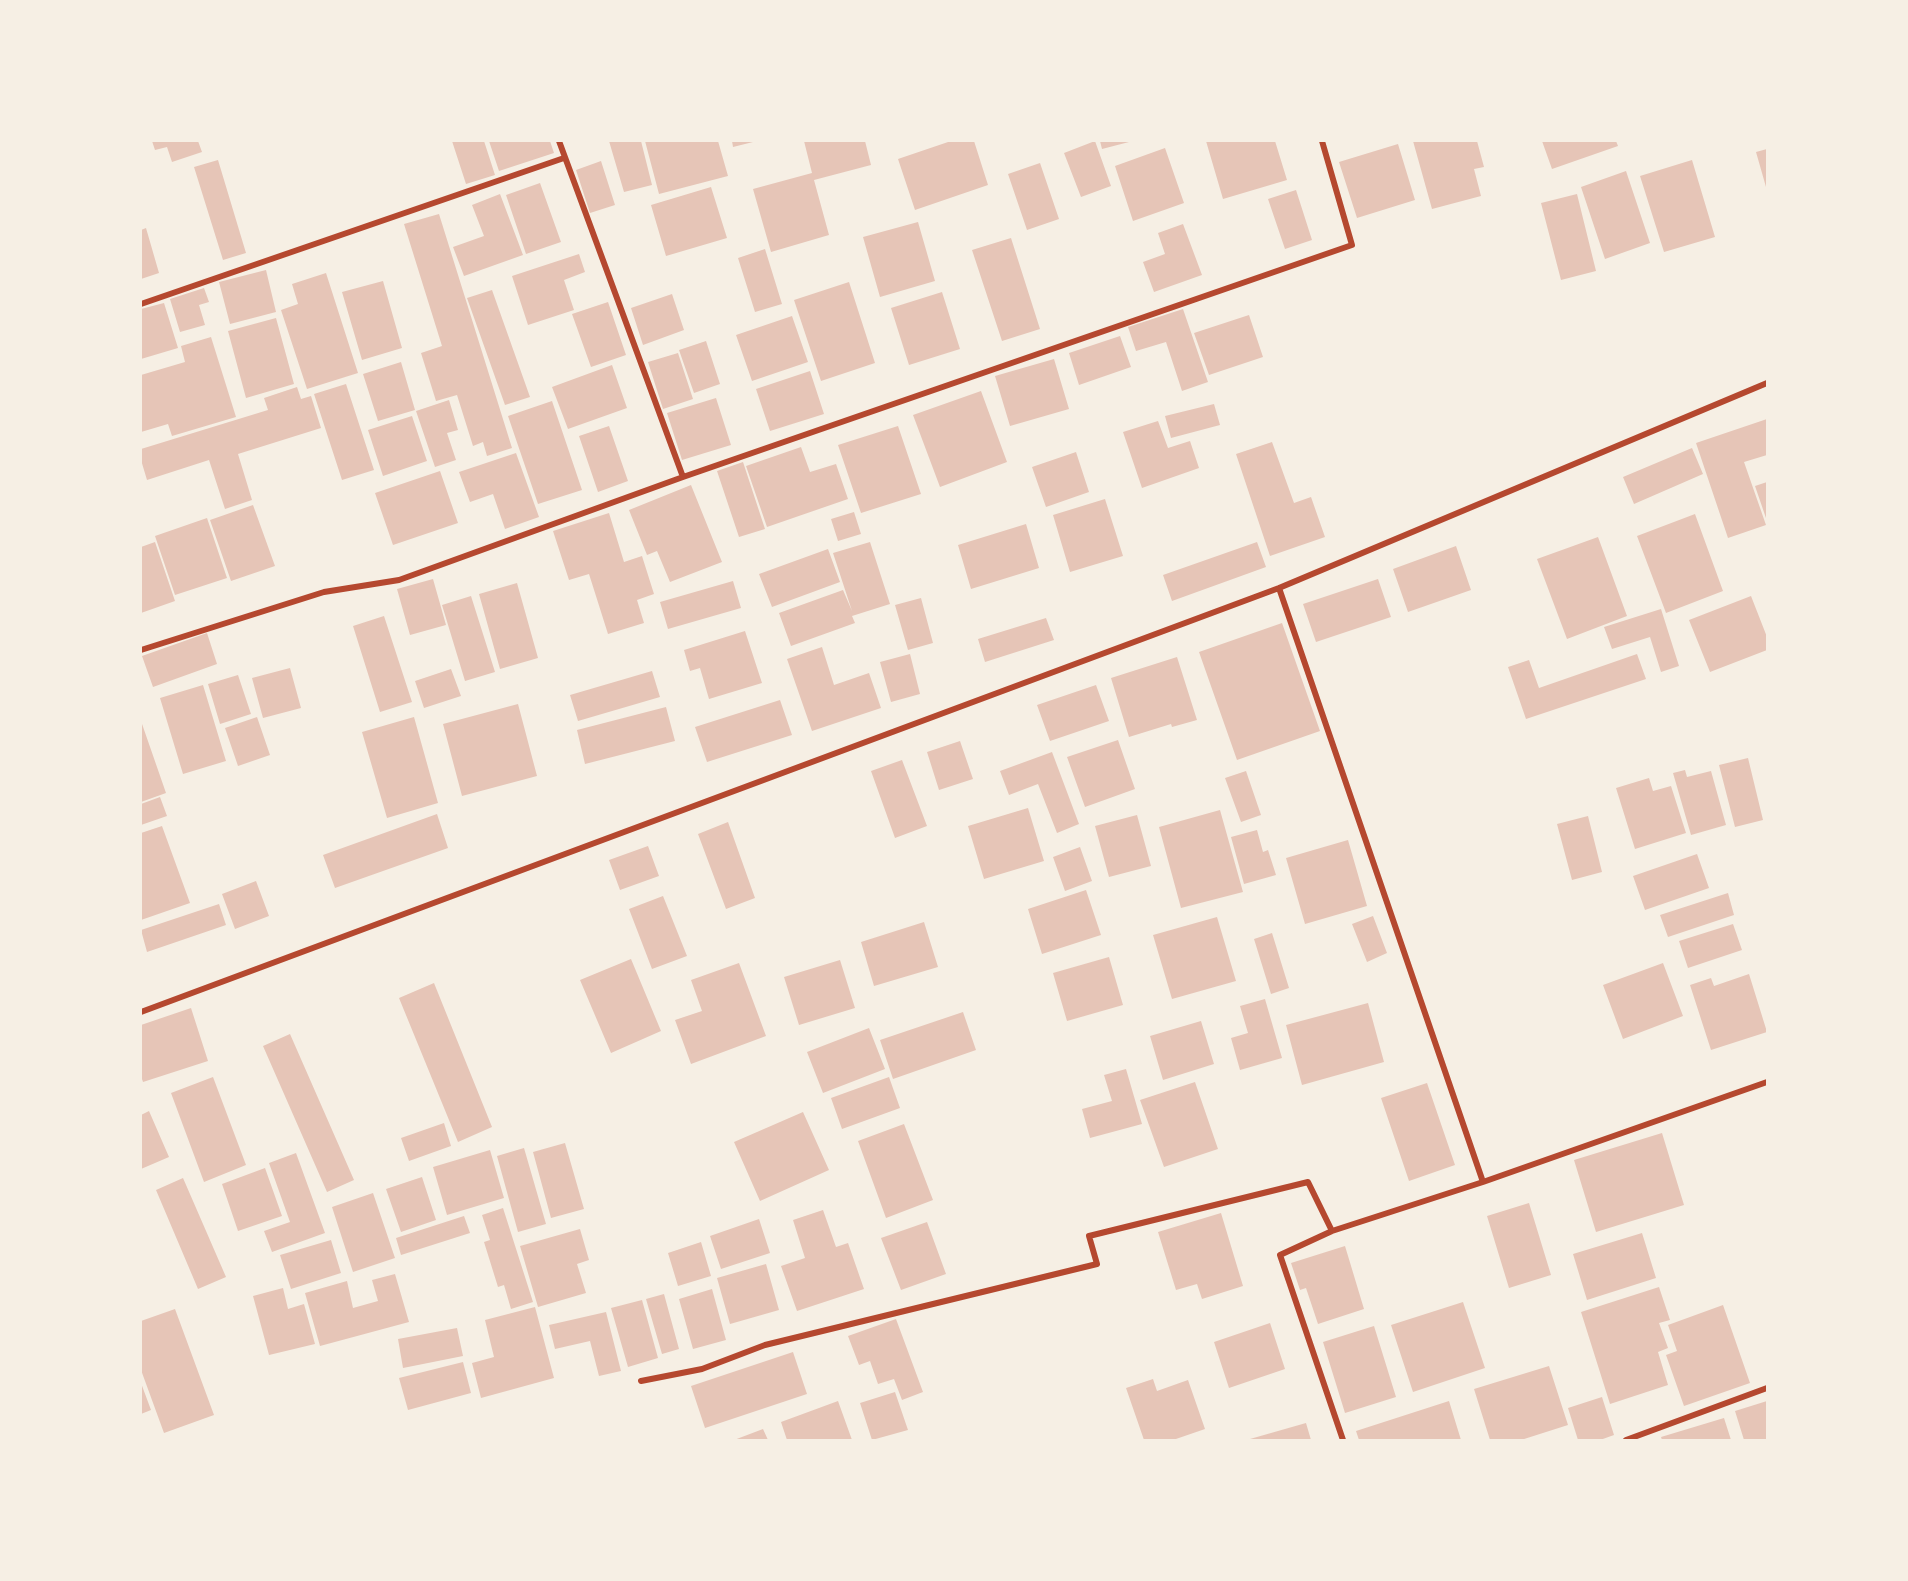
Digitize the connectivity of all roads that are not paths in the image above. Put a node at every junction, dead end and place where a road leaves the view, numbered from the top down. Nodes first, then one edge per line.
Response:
1 (559, 141) edge
2 (1322, 141) edge
3 (564, 158) junction
4 (141, 304) edge
5 (1767, 383) edge
6 (683, 477) junction
7 (1279, 588) junction
8 (141, 650) edge
9 (141, 1012) edge
10 (1767, 1082) edge
11 (1483, 1182) junction
12 (1332, 1231) junction
13 (641, 1381) dead end
14 (1767, 1388) edge
15 (1343, 1440) edge
16 (1626, 1440) edge

1 - 3 street
2 - 6 street
3 - 4 street
3 - 6 street
5 - 7 street
6 - 8 street
7 - 9 street
7 - 11 street
10 - 11 street
11 - 12 street
12 - 13 street
12 - 15 street
14 - 16 street

